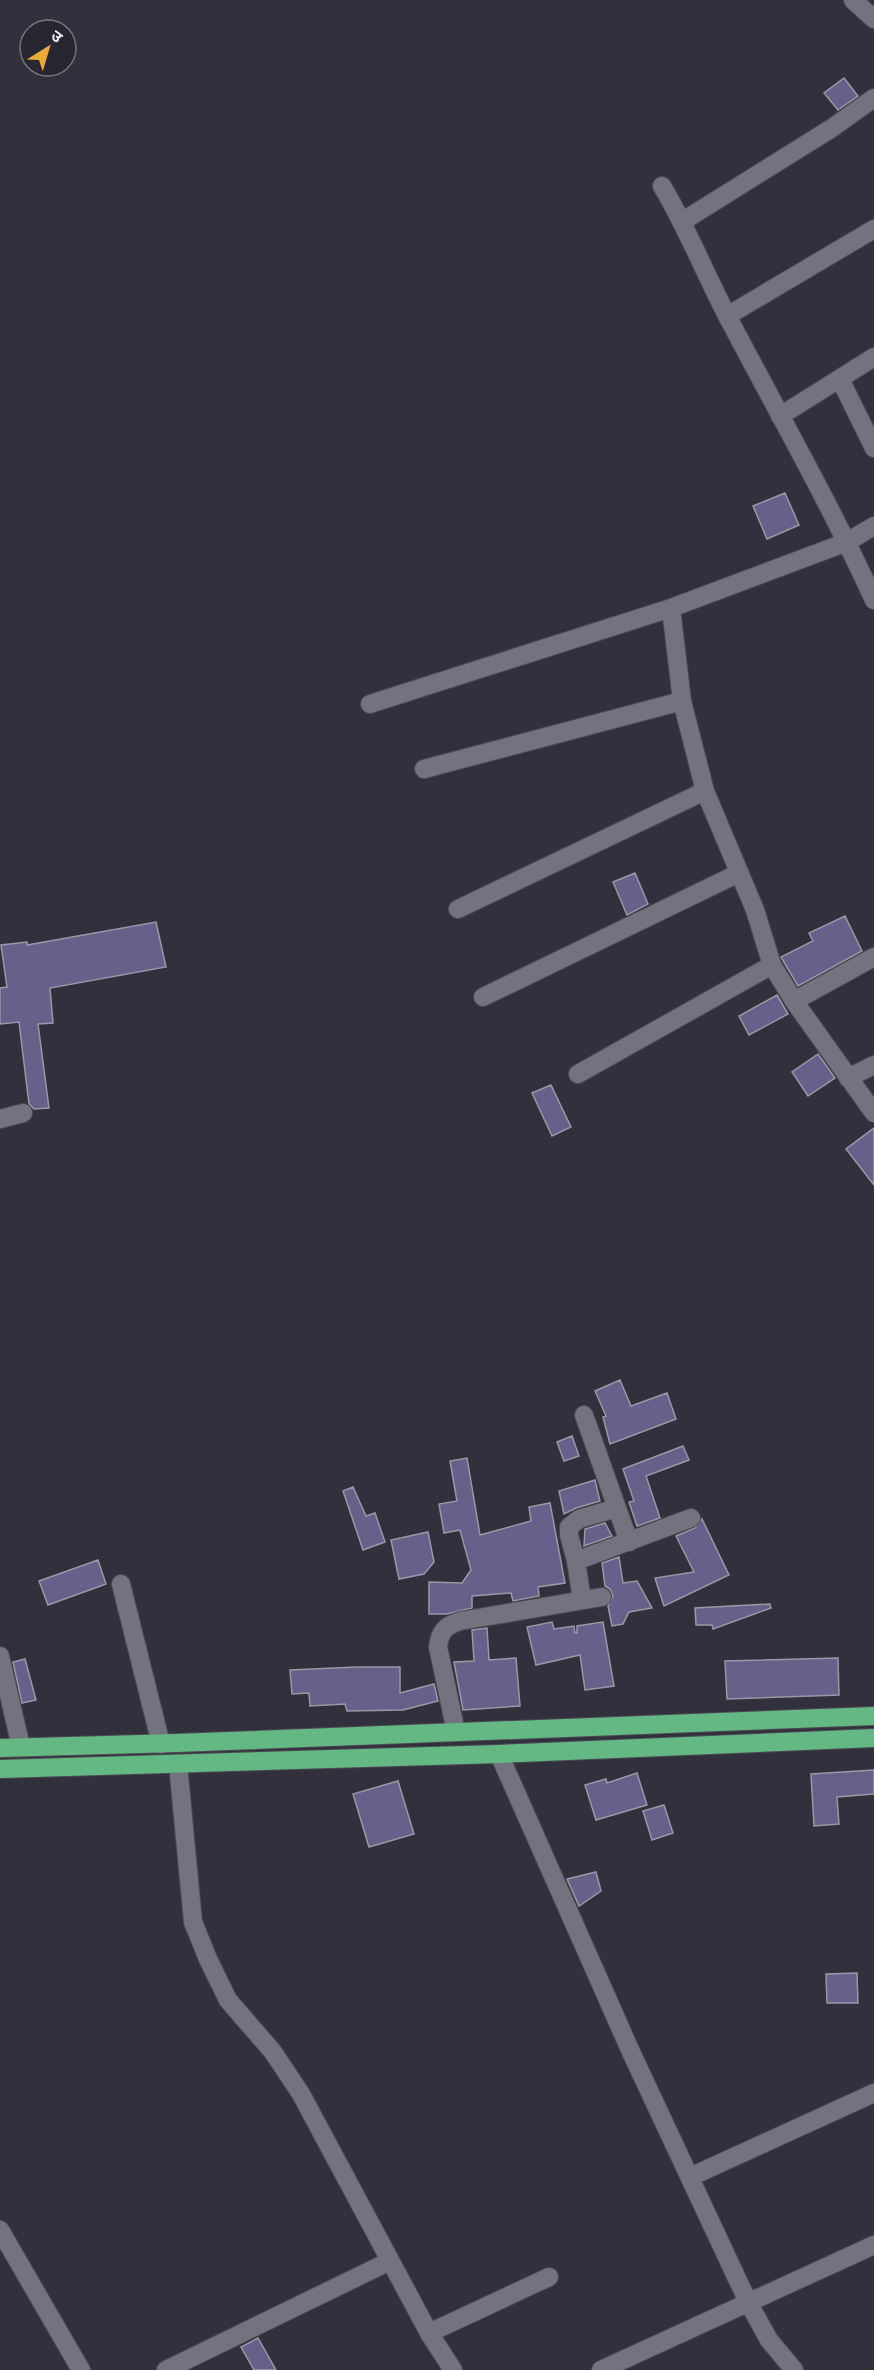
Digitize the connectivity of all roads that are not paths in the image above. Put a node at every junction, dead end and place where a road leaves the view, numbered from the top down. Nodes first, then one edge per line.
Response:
1 (854, 0) edge
2 (874, 20) edge
3 (874, 98) edge
4 (662, 186) dead end
5 (682, 221) junction
6 (874, 229) edge
7 (727, 316) junction
8 (874, 357) edge
9 (840, 379) junction
10 (780, 416) junction
11 (874, 448) edge
12 (874, 526) edge
13 (847, 542) junction
14 (874, 600) edge
15 (671, 608) junction
16 (682, 701) junction
17 (370, 704) dead end
18 (424, 769) dead end
19 (705, 791) junction
20 (740, 873) junction
21 (458, 909) dead end
22 (874, 957) edge
23 (772, 965) junction
24 (483, 997) dead end
25 (794, 1001) junction
26 (874, 1065) edge
27 (578, 1074) dead end
28 (848, 1078) junction
29 (23, 1113) dead end
30 (874, 1113) edge
31 (0, 1119) edge
32 (584, 1415) dead end
33 (617, 1508) junction
34 (691, 1518) dead end
35 (629, 1542) junction
36 (576, 1561) junction
37 (121, 1584) dead end
38 (602, 1597) dead end
39 (582, 1600) junction
40 (0, 1656) edge
41 (874, 1716) edge
42 (456, 1732) junction
43 (874, 1738) edge
44 (161, 1744) junction
45 (21, 1747) junction
46 (0, 1748) edge
47 (499, 1754) junction
48 (178, 1764) junction
49 (0, 1769) edge
50 (874, 2093) edge
51 (690, 2177) junction
52 (0, 2230) edge
53 (874, 2245) edge
54 (390, 2261) junction
55 (549, 2277) dead end
56 (748, 2302) junction
57 (429, 2333) junction
58 (444, 2367) edge
59 (81, 2370) edge
60 (166, 2370) edge
61 (601, 2370) edge
62 (794, 2370) edge

1 - 2 street
3 - 5 street
4 - 5 street
5 - 7 street
6 - 7 street
7 - 10 street
8 - 9 street
9 - 10 street
9 - 11 street
10 - 13 street
12 - 13 street
13 - 14 street
13 - 15 street
15 - 16 street
15 - 17 street
16 - 18 street
16 - 19 street
19 - 20 street
19 - 21 street
20 - 23 street
20 - 24 street
22 - 25 street
23 - 25 street
23 - 27 street
25 - 28 street
26 - 28 street
28 - 30 street
29 - 31 street
32 - 33 street
33 - 35 street
33 - 36 street
34 - 35 street
35 - 36 street
36 - 39 street
37 - 44 street
38 - 39 street
39 - 42 street
40 - 45 street
41 - 42 highway
42 - 44 highway
43 - 47 highway
44 - 45 highway
45 - 46 highway
47 - 48 highway
47 - 51 street
48 - 49 highway
48 - 54 street
50 - 51 street
51 - 56 street
52 - 59 street
53 - 56 street
54 - 57 street
54 - 60 street
55 - 57 street
56 - 61 street
56 - 62 street
57 - 58 street

